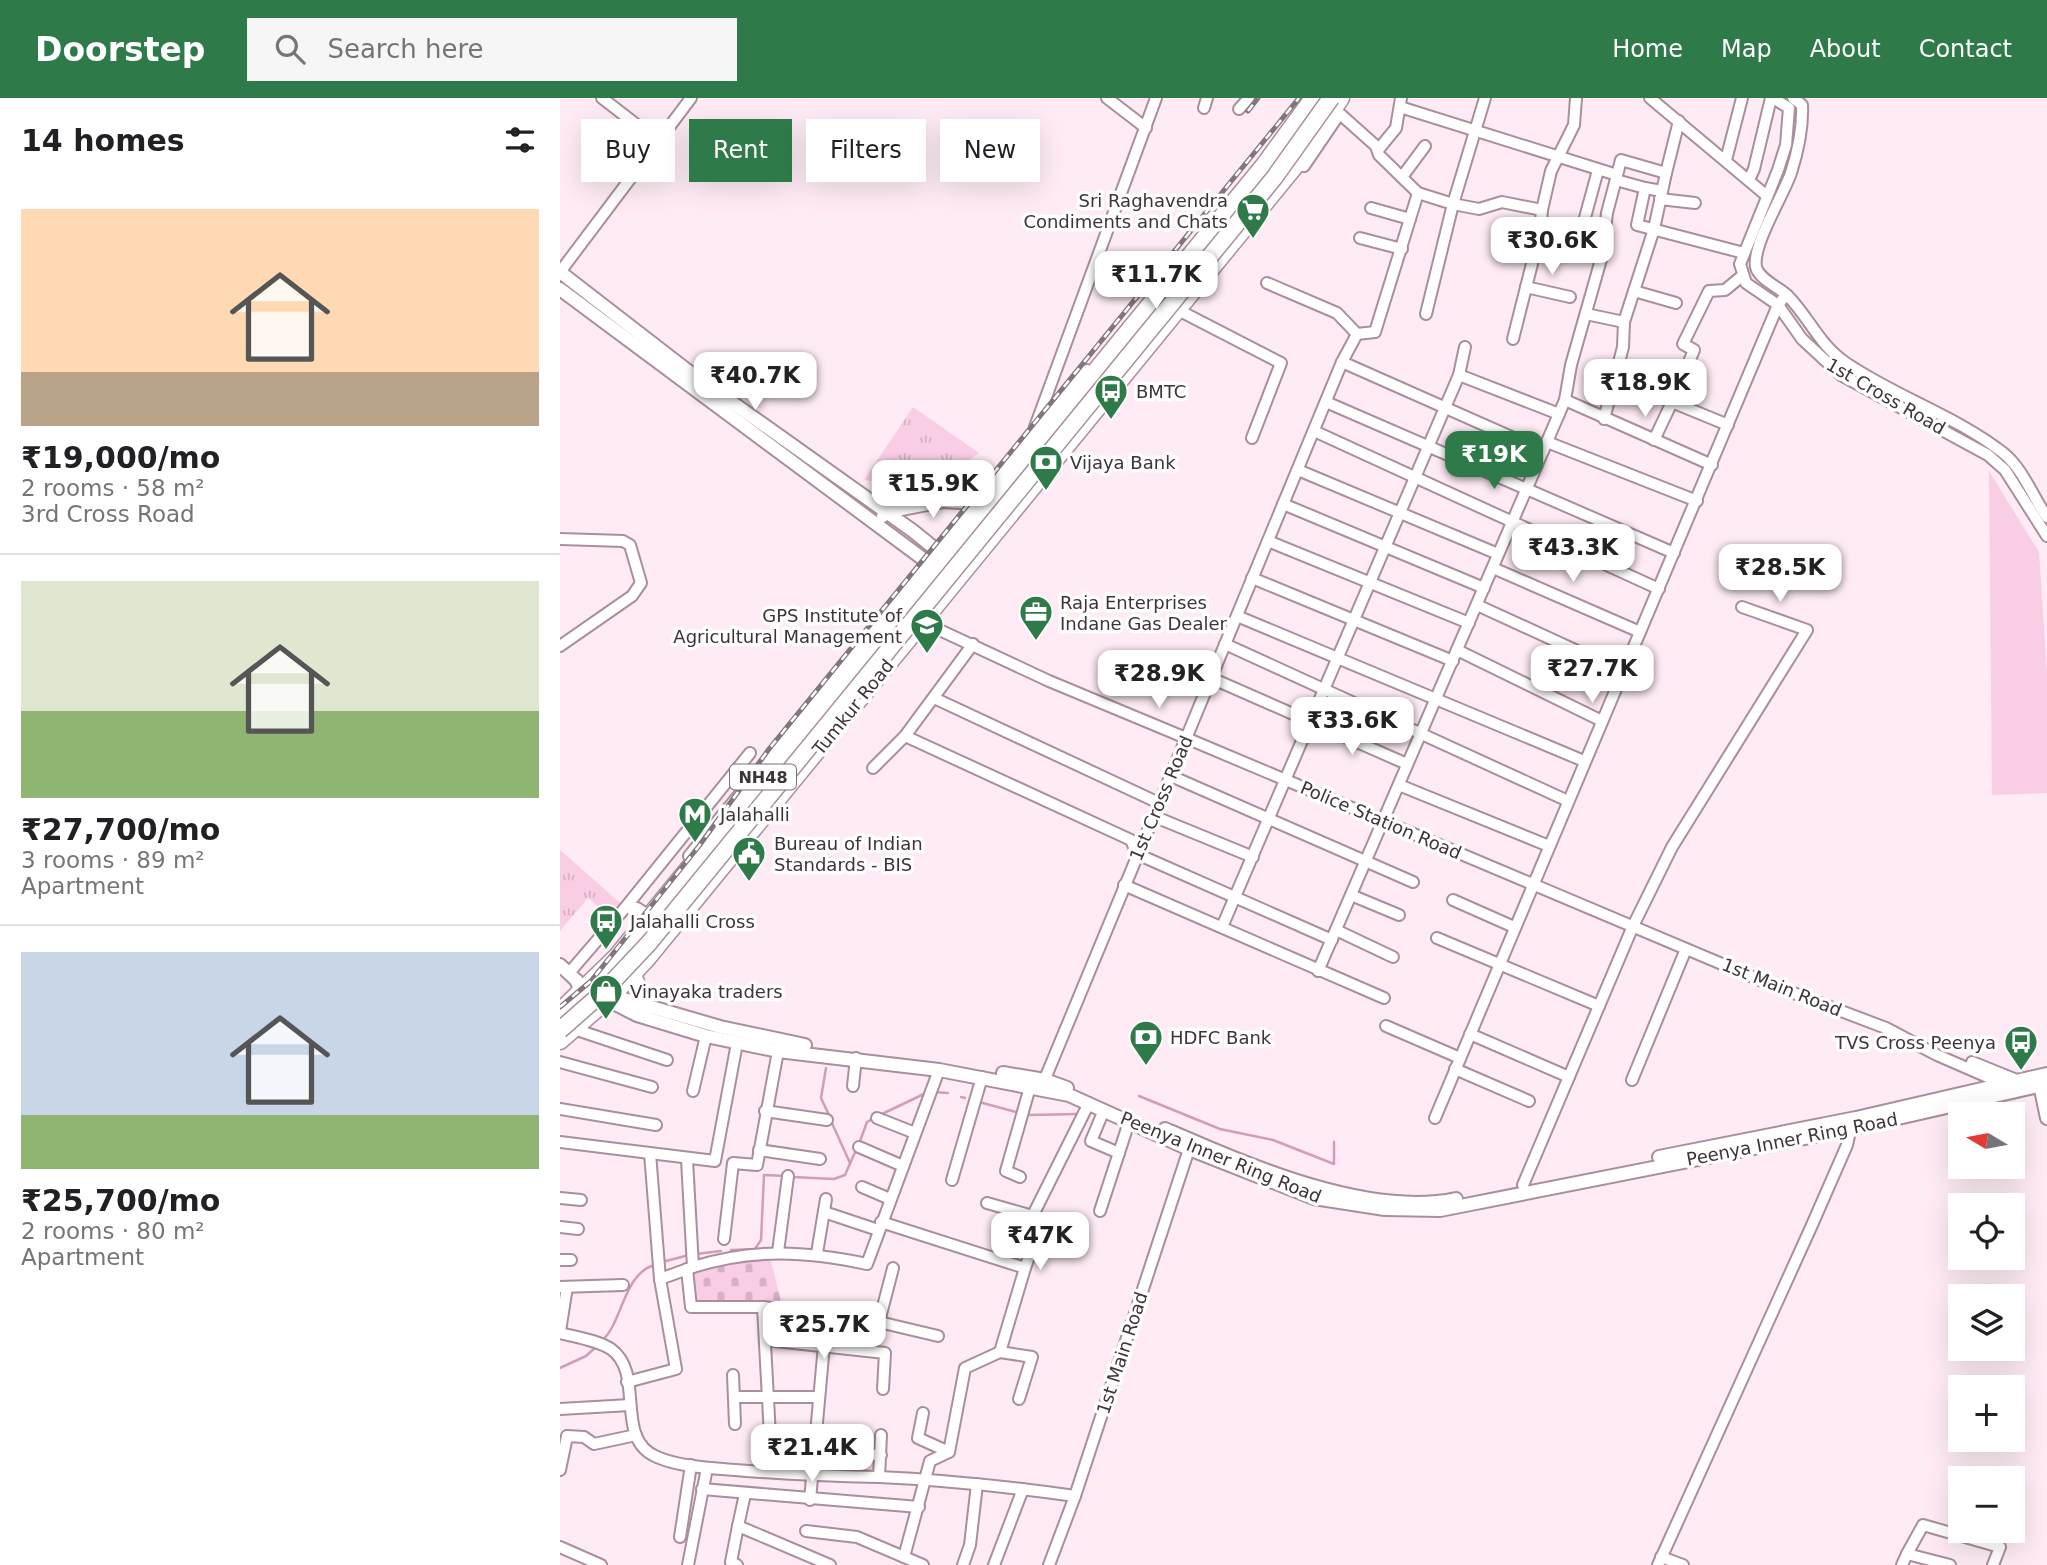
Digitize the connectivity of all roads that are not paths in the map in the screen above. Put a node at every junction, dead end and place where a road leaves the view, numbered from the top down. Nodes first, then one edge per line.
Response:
1 (602, 98) edge
2 (691, 98) edge
3 (1107, 98) edge
4 (1156, 98) edge
5 (1242, 98) edge
6 (1248, 98) edge
7 (1306, 98) edge
8 (1312, 98) edge
9 (1320, 98) edge
10 (1331, 98) edge
11 (1348, 98) edge
12 (1485, 98) edge
13 (1576, 98) edge
14 (1650, 98) edge
15 (1742, 98) edge
16 (1772, 98) edge
17 (1400, 102) edge
18 (1791, 103) edge
19 (1340, 106) edge
20 (629, 119) edge
21 (675, 120) edge
22 (1679, 121) junction
23 (1146, 128) junction
24 (1473, 133) junction
25 (1425, 146) dead end
26 (1378, 150) junction
27 (1557, 158) junction
28 (1726, 160) junction
29 (1598, 170) junction
30 (1666, 173) junction
31 (1402, 177) junction
32 (1616, 178) junction
33 (1749, 180) junction
34 (629, 182) edge
35 (1644, 188) junction
36 (1418, 193) junction
37 (1661, 195) junction
38 (1767, 196) junction
39 (1695, 202) dead end
40 (1453, 204) junction
41 (1371, 208) dead end
42 (1542, 211) junction
43 (1410, 219) junction
44 (1654, 229) junction
45 (1360, 238) dead end
46 (1577, 247) dead end
47 (1402, 249) junction
48 (1744, 253) junction
49 (560, 272) edge
50 (1742, 276) junction
51 (1267, 283) dead end
52 (1527, 287) junction
53 (560, 289) edge
54 (1634, 291) junction
55 (1787, 295) junction
56 (1570, 297) dead end
57 (1676, 303) dead end
58 (1778, 305) junction
59 (1182, 312) junction
60 (1426, 314) dead end
61 (1586, 314) junction
62 (1624, 322) junction
63 (1357, 334) junction
64 (1513, 339) dead end
65 (1465, 347) dead end
66 (1342, 362) junction
67 (1459, 375) junction
68 (1565, 400) junction
69 (1326, 402) junction
70 (1672, 402) junction
71 (1445, 407) junction
72 (1559, 414) junction
73 (1604, 419) junction
74 (1728, 425) junction
75 (1314, 432) junction
76 (1032, 435) junction
77 (1252, 438) dead end
78 (1654, 440) junction
79 (1429, 446) junction
80 (1545, 446) junction
81 (1712, 465) junction
82 (1298, 470) junction
83 (1415, 479) junction
84 (1527, 487) junction
85 (1697, 501) junction
86 (977, 503) junction
87 (1283, 504) junction
88 (886, 512) junction
89 (1400, 513) junction
90 (2047, 517) edge
91 (877, 523) junction
92 (1511, 524) junction
93 (2047, 536) edge
94 (560, 539) edge
95 (1268, 541) junction
96 (1385, 548) junction
97 (1674, 553) junction
98 (1498, 554) junction
99 (937, 559) junction
100 (1493, 568) junction
101 (958, 578) junction
102 (1252, 578) junction
103 (1371, 581) junction
104 (1484, 587) junction
105 (1659, 589) junction
106 (1477, 605) junction
107 (902, 607) junction
108 (1742, 607) dead end
109 (1237, 616) junction
110 (1354, 619) junction
111 (1469, 623) junction
112 (924, 624) junction
113 (1640, 632) junction
114 (973, 644) junction
115 (1225, 644) junction
116 (560, 646) edge
117 (1455, 655) junction
118 (1337, 659) junction
119 (1623, 672) junction
120 (1211, 678) junction
121 (1325, 688) junction
122 (934, 698) junction
123 (1436, 700) junction
124 (1602, 721) junction
125 (1311, 722) junction
126 (1422, 733) junction
127 (905, 736) junction
128 (1186, 738) junction
129 (750, 753) dead end
130 (1584, 761) junction
131 (1407, 764) junction
132 (873, 768) dead end
133 (1171, 776) junction
134 (1285, 780) junction
135 (1399, 785) junction
136 (1568, 801) junction
137 (1159, 803) junction
138 (1153, 816) junction
139 (1269, 818) junction
140 (1383, 821) junction
141 (1549, 846) junction
142 (1138, 854) junction
143 (1253, 856) junction
144 (1366, 861) junction
145 (1413, 882) dead end
146 (1532, 884) junction
147 (1124, 886) junction
148 (1351, 895) junction
149 (1235, 897) junction
150 (1452, 900) dead end
151 (625, 908) junction
152 (643, 912) junction
153 (1399, 915) dead end
154 (1633, 926) junction
155 (1514, 927) junction
156 (1222, 928) junction
157 (1334, 935) junction
158 (1437, 938) dead end
159 (1686, 949) junction
160 (1392, 957) dead end
161 (1498, 966) junction
162 (1318, 971) junction
163 (636, 972) junction
164 (577, 980) edge
165 (1384, 998) dead end
166 (560, 1001) edge
167 (605, 1002) junction
168 (646, 1006) junction
169 (1599, 1006) junction
170 (560, 1011) edge
171 (560, 1019) edge
172 (1386, 1026) dead end
173 (560, 1030) edge
174 (580, 1031) junction
175 (1470, 1034) junction
176 (706, 1036) junction
177 (560, 1041) edge
178 (737, 1043) junction
179 (560, 1048) edge
180 (778, 1051) junction
181 (856, 1058) junction
182 (667, 1060) dead end
183 (560, 1062) edge
184 (1458, 1063) junction
185 (939, 1070) junction
186 (982, 1077) junction
187 (1569, 1077) junction
188 (1632, 1080) dead end
189 (2043, 1080) edge
190 (1039, 1085) junction
191 (853, 1086) dead end
192 (652, 1087) dead end
193 (2015, 1087) junction
194 (693, 1091) dead end
195 (1528, 1101) dead end
196 (2046, 1101) edge
197 (1089, 1102) junction
198 (560, 1109) edge
199 (1104, 1110) junction
200 (765, 1111) junction
201 (877, 1118) dead end
202 (1435, 1118) dead end
203 (2047, 1118) edge
204 (827, 1120) dead end
205 (1129, 1122) junction
206 (1851, 1124) junction
207 (656, 1125) dead end
208 (1838, 1127) junction
209 (915, 1133) junction
210 (560, 1142) edge
211 (1191, 1144) junction
212 (859, 1147) dead end
213 (759, 1150) junction
214 (650, 1153) junction
215 (1119, 1153) junction
216 (820, 1159) dead end
217 (687, 1160) junction
218 (715, 1161) junction
219 (733, 1163) junction
220 (903, 1166) junction
221 (788, 1176) dead end
222 (1020, 1177) dead end
223 (952, 1181) dead end
224 (1523, 1185) junction
225 (862, 1186) dead end
226 (560, 1198) edge
227 (826, 1199) dead end
228 (890, 1199) junction
229 (581, 1200) dead end
230 (988, 1203) dead end
231 (1100, 1211) dead end
232 (824, 1212) junction
233 (1036, 1217) junction
234 (880, 1226) junction
235 (560, 1227) edge
236 (578, 1229) dead end
237 (724, 1239) dead end
238 (778, 1252) junction
239 (817, 1253) junction
240 (691, 1261) junction
241 (893, 1268) dead end
242 (1025, 1268) junction
243 (660, 1279) junction
244 (623, 1285) dead end
245 (563, 1287) edge
246 (763, 1307) junction
247 (879, 1322) junction
248 (560, 1332) edge
249 (938, 1336) dead end
250 (766, 1340) junction
251 (824, 1345) junction
252 (1000, 1352) junction
253 (733, 1375) dead end
254 (627, 1382) junction
255 (883, 1389) dead end
256 (768, 1396) junction
257 (734, 1397) junction
258 (819, 1397) junction
259 (1019, 1399) dead end
260 (630, 1405) junction
261 (560, 1409) edge
262 (923, 1413) dead end
263 (735, 1424) dead end
264 (636, 1435) junction
265 (881, 1435) dead end
266 (770, 1436) dead end
267 (562, 1444) edge
268 (949, 1452) junction
269 (814, 1454) junction
270 (881, 1455) junction
271 (691, 1465) junction
272 (707, 1468) junction
273 (560, 1470) edge
274 (811, 1476) junction
275 (879, 1477) junction
276 (926, 1482) junction
277 (977, 1484) junction
278 (702, 1489) junction
279 (1023, 1489) junction
280 (745, 1494) junction
281 (1075, 1496) junction
282 (810, 1500) junction
283 (919, 1507) junction
284 (738, 1527) junction
285 (806, 1531) dead end
286 (680, 1537) dead end
287 (560, 1547) edge
288 (904, 1557) junction
289 (1905, 1560) edge
290 (809, 1561) edge
291 (1660, 1561) edge
292 (601, 1565) edge
293 (688, 1565) edge
294 (737, 1565) edge
295 (830, 1565) edge
296 (923, 1565) edge
297 (963, 1565) edge
298 (994, 1565) edge
299 (1049, 1565) edge
300 (1684, 1565) edge
301 (1950, 1565) edge
302 (1993, 1565) edge

1 - 20 street
2 - 21 street
3 - 23 street
4 - 23 street
5 - 6 street
7 - 76 street
8 - 99 highway, Tumkur Road / NH48
9 - 171 highway
10 - 173 highway, bridge
11 - 19 street
12 - 24 street
13 - 27 street
14 - 22 street
15 - 28 street
16 - 18 street
16 - 33 street
17 - 24 street
17 - 26 street
18 - 38 street
18 - 55 street
19 - 26 street
19 - 59 street
19 - 101 highway, Tumkur Road / NH48
22 - 28 street
22 - 30 street
23 - 76 street
24 - 27 street
24 - 40 street
25 - 31 street
26 - 31 street
27 - 29 street
27 - 42 street
28 - 33 street
29 - 32 street
29 - 46 street
30 - 32 street
30 - 37 street
31 - 36 street
32 - 35 street
32 - 61 street
33 - 38 street
34 - 49 street
35 - 37 street
35 - 44 street
36 - 40 street
36 - 43 street
37 - 39 street
37 - 44 street
38 - 48 street
40 - 42 street
40 - 60 street
41 - 43 street
42 - 52 street
43 - 47 street
44 - 48 street
44 - 54 street
45 - 47 street
47 - 63 street
48 - 50 street
49 - 88 main road
50 - 58 street, 1st Cross Road
50 - 70 street
51 - 63 street
52 - 56 street
52 - 64 street
53 - 91 main road
54 - 57 street
54 - 62 street
55 - 58 street
55 - 90 street
58 - 74 street
58 - 93 street, 1st Cross Road
59 - 77 street
59 - 112 street
61 - 62 street
61 - 68 street
62 - 73 street
63 - 66 street, 1st Cross Road
65 - 67 street
66 - 69 street, 1st Cross Road
66 - 71 street
67 - 71 street
67 - 72 street
68 - 72 street
68 - 73 street
69 - 75 street, 1st Cross Road
69 - 79 street
70 - 74 street
70 - 78 street
71 - 79 street
71 - 80 street
72 - 80 street
73 - 78 street
74 - 81 street
75 - 82 street, 1st Cross Road
75 - 83 street
76 - 86 street
78 - 81 street
79 - 83 street
79 - 84 street
80 - 84 street
80 - 85 street
81 - 85 street
82 - 87 street, 1st Cross Road
82 - 89 street
83 - 89 street
83 - 92 street
84 - 92 street
84 - 97 street
85 - 97 street
86 - 88 main road
86 - 99 street
87 - 95 street, 1st Cross Road
87 - 96 street
88 - 91 main road
88 - 99 main road
89 - 96 street
89 - 98 street
91 - 99 main road
92 - 98 street
92 - 105 street
94 - 116 street
95 - 102 street, 1st Cross Road
95 - 103 street
96 - 103 street
96 - 104 street
97 - 105 street
98 - 100 street
99 - 101 main road
99 - 107 highway, Tumkur Road / NH48
99 - 152 street
100 - 104 street
100 - 113 street
101 - 112 highway, Tumkur Road / NH48
102 - 109 street, 1st Cross Road
102 - 110 street
103 - 110 street
103 - 111 street
104 - 106 street
105 - 113 street
106 - 111 street
106 - 119 street
107 - 112 street, Police Station Road
107 - 164 highway, Tumkur Road / NH48
108 - 154 street
109 - 115 street, 1st Cross Road
109 - 118 street
110 - 117 street
110 - 118 street
111 - 117 street
112 - 114 street, Police Station Road
112 - 163 highway, Tumkur Road / NH48
113 - 119 street
114 - 122 street
114 - 128 street, Police Station Road
115 - 120 street, 1st Cross Road
115 - 121 street
117 - 123 street
117 - 124 street
118 - 121 street
118 - 123 street
119 - 124 street
120 - 125 street
120 - 128 street, 1st Cross Road
121 - 125 street
121 - 126 street
122 - 127 street
122 - 137 street
123 - 126 street
123 - 130 street
124 - 130 street
125 - 131 street
125 - 134 street
126 - 131 street
126 - 136 street
127 - 132 street
127 - 142 street
128 - 133 street, 1st Cross Road
128 - 134 street, Police Station Road
129 - 151 street
130 - 136 street
131 - 135 street
133 - 137 street, 1st Cross Road
133 - 139 street
134 - 139 street
134 - 140 street, Police Station Road
135 - 140 street
135 - 141 street
136 - 141 street
137 - 138 street, 1st Cross Road
138 - 142 street, 1st Cross Road
138 - 143 street
139 - 143 street
139 - 144 street
140 - 144 street
140 - 146 street, Police Station Road
141 - 146 street
142 - 147 street, 1st Cross Road
142 - 149 street
143 - 149 street
144 - 145 street
144 - 148 street
146 - 154 street, Police Station Road
146 - 155 street
147 - 156 street
147 - 190 street, 1st Cross Road
148 - 153 street
148 - 157 street
149 - 156 street
149 - 157 street
150 - 155 street
151 - 152 street
151 - 164 street
152 - 164 street
154 - 159 street, 1st Main Road
154 - 169 street
155 - 161 street
156 - 162 street
157 - 160 street
157 - 162 street
158 - 161 street
159 - 188 street
159 - 193 street, 1st Main Road
161 - 169 street
161 - 175 street
162 - 165 street
163 - 167 highway, Tumkur Road / NH48
163 - 168 highway
164 - 166 street
164 - 167 main road
164 - 170 highway, Tumkur Road / NH48
167 - 168 main road, Peenya Inner Ring Road
167 - 174 street
167 - 176 main road, Peenya Inner Ring Road
167 - 177 highway, Tumkur Road / NH48
168 - 190 main road, Peenya Inner Ring Road
169 - 187 street
172 - 184 street
174 - 179 street
174 - 182 street
175 - 184 street
175 - 187 street
176 - 178 main road, Peenya Inner Ring Road
176 - 194 street
178 - 180 main road, Peenya Inner Ring Road
178 - 218 street
180 - 181 main road, Peenya Inner Ring Road
180 - 200 street
181 - 185 main road, Peenya Inner Ring Road
181 - 191 street
183 - 192 street
184 - 195 street
184 - 202 street
185 - 186 main road, Peenya Inner Ring Road
185 - 209 street
186 - 190 main road, Peenya Inner Ring Road
186 - 223 street
187 - 224 street
189 - 193 main road, Peenya Inner Ring Road
189 - 196 main road
190 - 197 main road, Peenya Inner Ring Road
190 - 211 main road, Peenya Inner Ring Road
190 - 222 street, 1st Cross Road
193 - 206 main road, Peenya Inner Ring Road
196 - 203 main road
197 - 199 main road, Peenya Inner Ring Road
197 - 233 street
198 - 207 street
199 - 205 main road, Peenya Inner Ring Road
199 - 215 street
200 - 204 street
200 - 213 street
201 - 209 street
205 - 211 main road, Peenya Inner Ring Road
205 - 215 street
206 - 208 main road, Peenya Inner Ring Road
206 - 291 street
208 - 211 main road, Peenya Inner Ring Road
208 - 224 main road, Peenya Inner Ring Road
209 - 220 street
210 - 214 street
211 - 224 main road, Peenya Inner Ring Road
211 - 281 street, 1st Main Road
212 - 220 street
213 - 216 street
213 - 219 street
214 - 217 street
214 - 243 street
215 - 231 street
217 - 218 street
217 - 240 street
218 - 219 street
219 - 237 street
220 - 228 street
221 - 238 street
225 - 228 street
226 - 229 street
227 - 232 street
228 - 234 street
230 - 233 street
232 - 234 street
232 - 239 street
233 - 242 street
234 - 239 street
234 - 242 street
235 - 236 street
238 - 239 street
238 - 240 street
240 - 243 street
240 - 246 street
241 - 247 street
242 - 252 street
243 - 254 street
244 - 245 street
245 - 248 street
246 - 247 street
246 - 250 street
247 - 249 street
248 - 254 street
250 - 251 street
250 - 256 street
251 - 255 street
251 - 258 street
252 - 259 street
252 - 268 street
253 - 257 street
254 - 260 street
256 - 257 street
256 - 258 street
256 - 266 street
257 - 263 street
258 - 269 street
260 - 261 street
260 - 264 street
262 - 268 street
264 - 267 street
264 - 271 street
265 - 270 street
267 - 273 street
268 - 276 street
269 - 270 street
269 - 274 street
270 - 275 street
271 - 272 street
271 - 286 street
272 - 274 street
272 - 278 street
274 - 275 street
274 - 282 street
275 - 276 street
276 - 277 street
276 - 283 street
277 - 279 street
277 - 297 street
278 - 280 street
278 - 293 street
279 - 281 street
279 - 298 street
280 - 282 street
280 - 284 street
281 - 299 street, 1st Main Road
282 - 283 street
283 - 288 street
284 - 290 street
284 - 294 street
285 - 288 street
287 - 292 street
288 - 296 street
289 - 301 street
289 - 302 street
290 - 295 street
291 - 300 street

